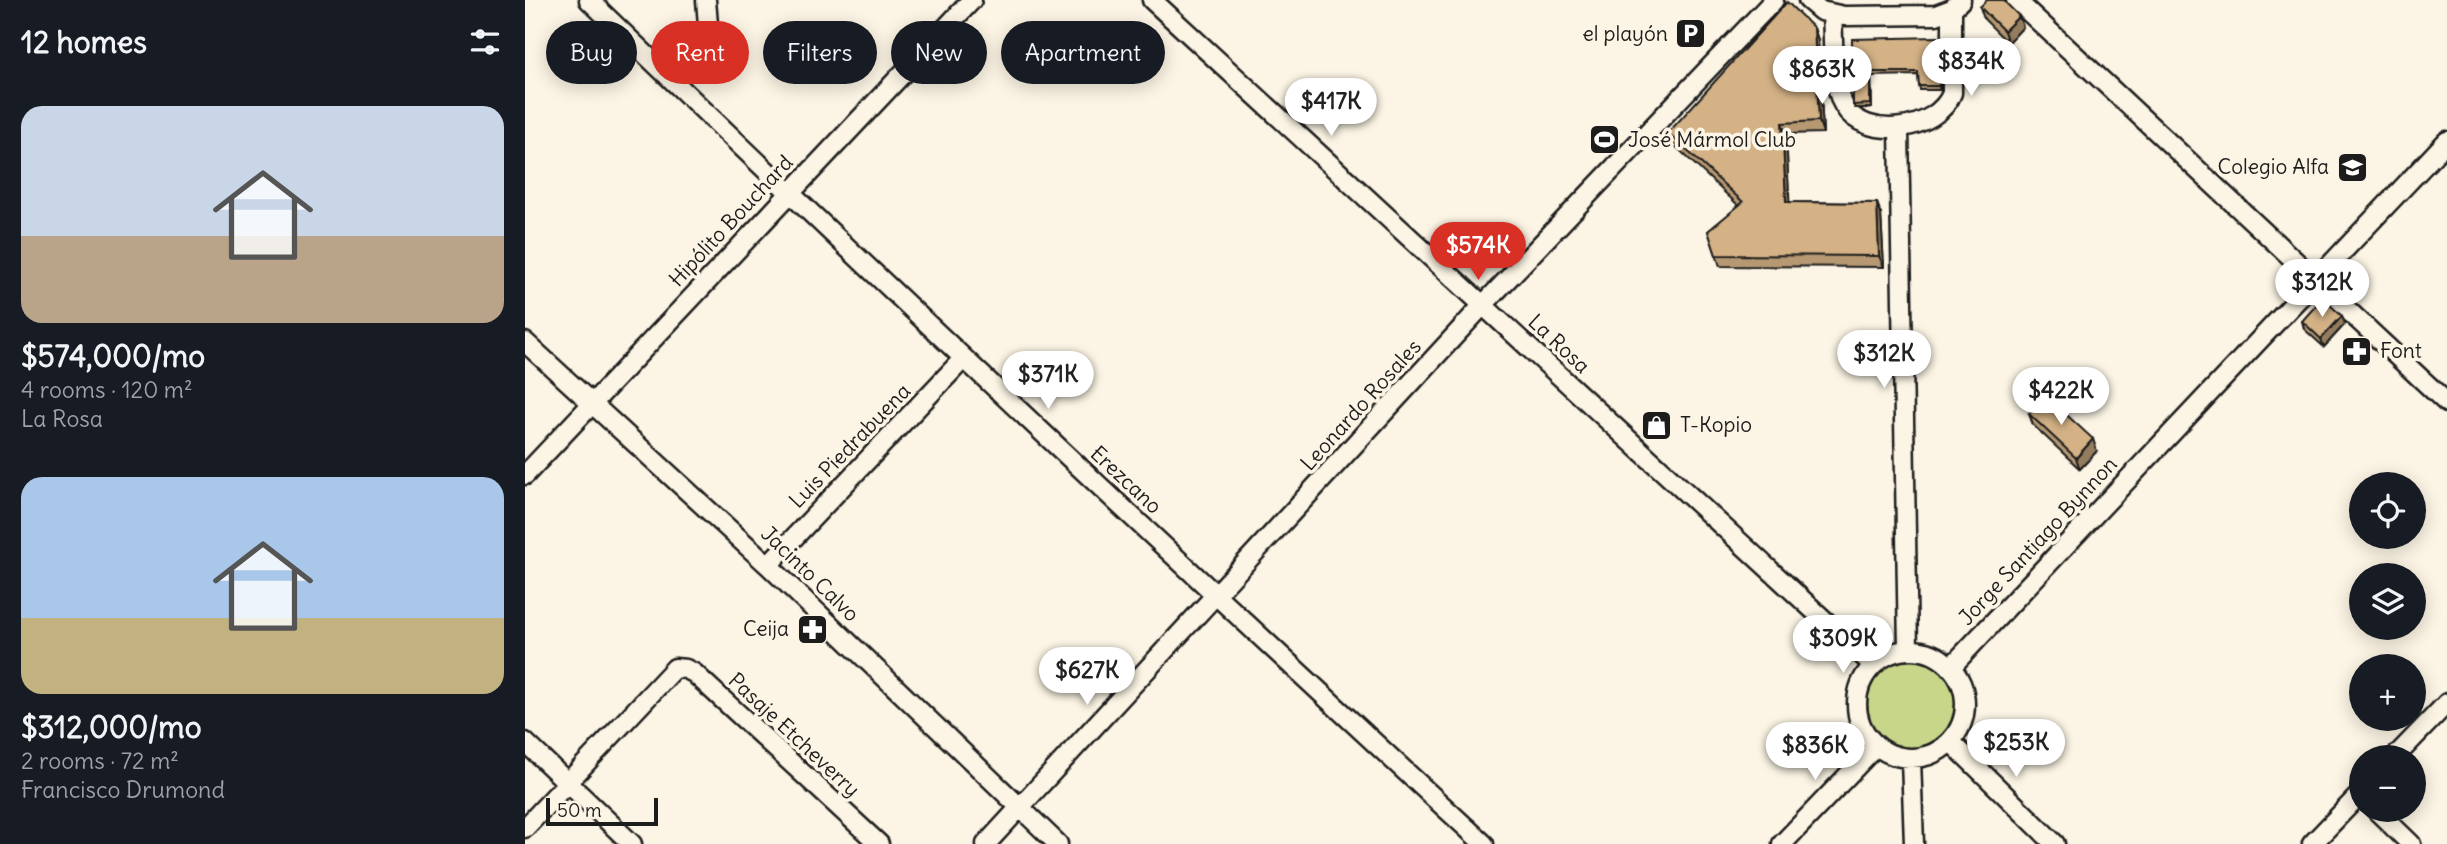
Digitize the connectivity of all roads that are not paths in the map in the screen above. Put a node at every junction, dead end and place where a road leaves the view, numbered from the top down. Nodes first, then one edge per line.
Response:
1 (589, 0) edge
2 (706, 0) edge
3 (972, 0) edge
4 (1152, 0) edge
5 (1774, 0) edge
6 (1808, 0) edge
7 (2017, 0) edge
8 (1956, 4) edge
9 (1832, 15) junction
10 (708, 21) edge
11 (1899, 129) junction
12 (2447, 141) edge
13 (788, 193) junction
14 (2314, 280) junction
15 (1483, 305) junction
16 (525, 342) edge
17 (964, 358) junction
18 (2447, 403) edge
19 (591, 404) junction
20 (525, 475) edge
21 (768, 565) junction
22 (1216, 596) junction
23 (1908, 650) junction
24 (1873, 665) junction
25 (1951, 667) junction
26 (2447, 703) edge
27 (525, 742) edge
28 (1951, 742) junction
29 (2407, 745) edge
30 (1876, 746) junction
31 (1911, 759) junction
32 (567, 782) junction
33 (2349, 806) edge
34 (1020, 808) junction
35 (2388, 822) edge
36 (525, 828) edge
37 (632, 844) edge
38 (879, 844) edge
39 (985, 844) edge
40 (1058, 844) edge
41 (1485, 844) edge
42 (1782, 844) edge
43 (1914, 844) edge
44 (2055, 844) edge
45 (2312, 844) edge
46 (2411, 844) edge

1 - 13 street, Erezcano
2 - 10 street
3 - 13 street, Hipólito Bouchard
4 - 15 street, La Rosa
5 - 15 street, Leonardo Rosales
6 - 9 street
7 - 14 street
8 - 9 street
8 - 11 street
9 - 11 street
11 - 23 street
12 - 14 street, Jorge Santiago Bynnon
13 - 17 street, Erezcano
13 - 19 street, Hipólito Bouchard
14 - 18 street
14 - 25 street, Jorge Santiago Bynnon
15 - 22 street, Leonardo Rosales
15 - 24 street, La Rosa
16 - 19 street, Jacinto Calvo
17 - 21 street, Luis Piedrabuena
17 - 22 street, Erezcano
19 - 20 street, Hipólito Bouchard
19 - 21 street, Jacinto Calvo
21 - 34 street, Jacinto Calvo
22 - 34 street, Leonardo Rosales
22 - 41 street, Erezcano
23 - 24 street
23 - 25 street
24 - 30 street
25 - 28 street
26 - 29 street
27 - 32 street
28 - 31 street
28 - 44 street
30 - 31 street
30 - 42 street
31 - 43 street
32 - 36 street
32 - 37 street
32 - 38 street, Pasaje Etcheverry
33 - 45 street
34 - 39 street, Leonardo Rosales
34 - 40 street, Jacinto Calvo
35 - 46 street

